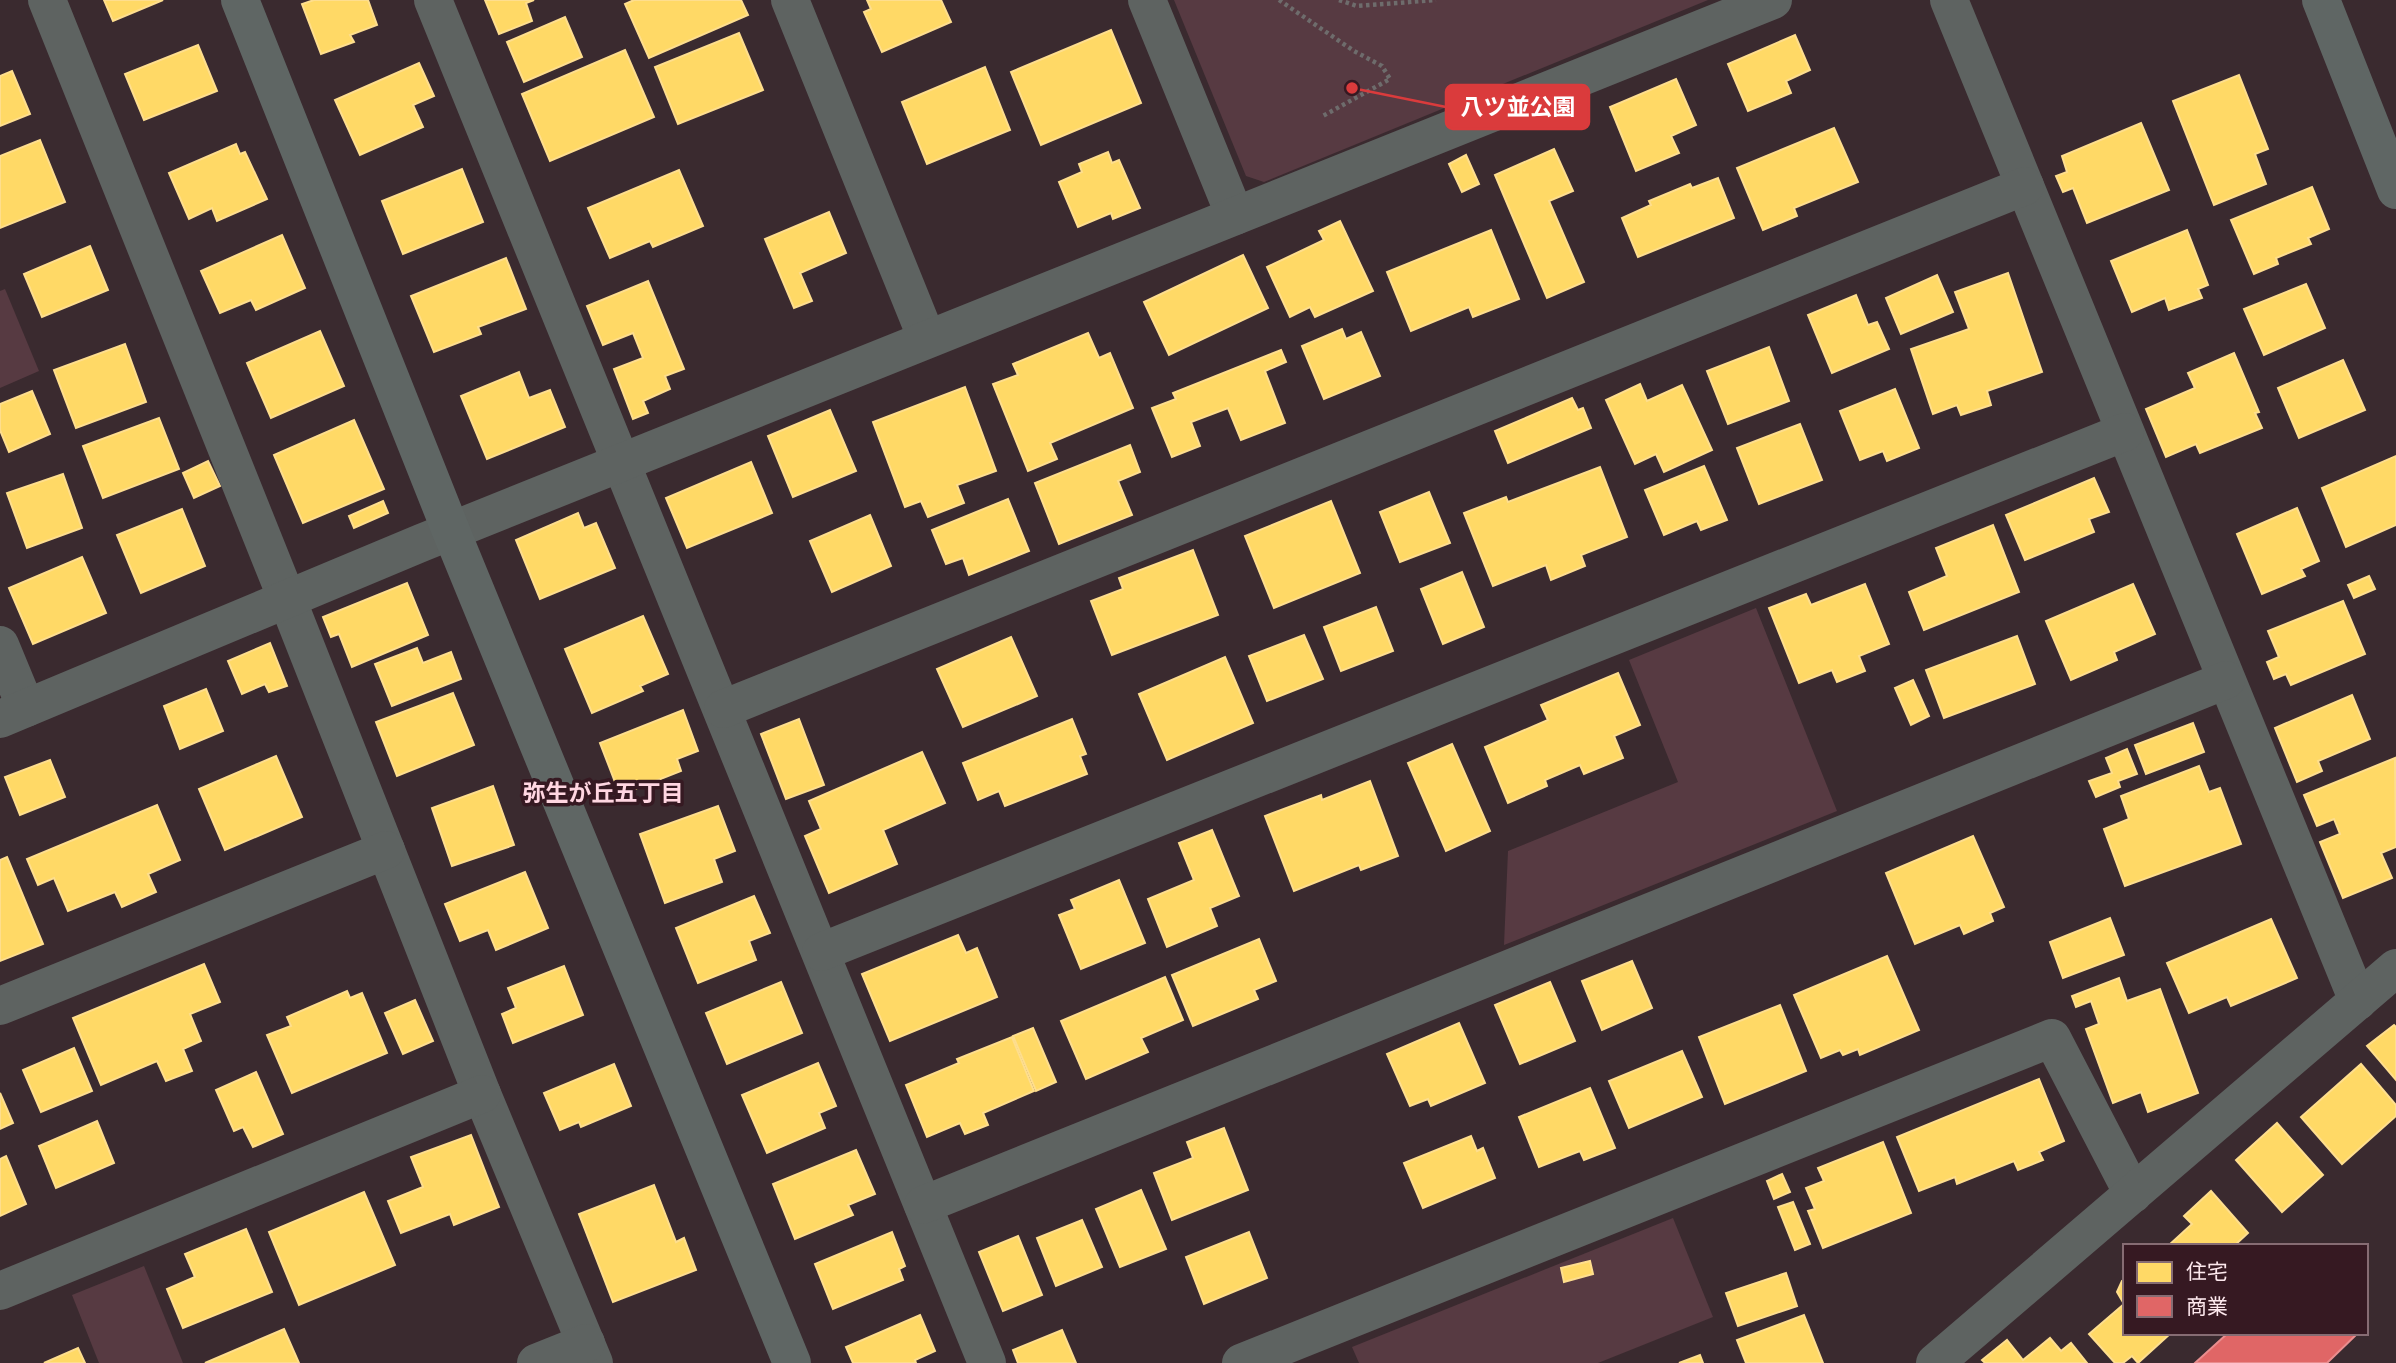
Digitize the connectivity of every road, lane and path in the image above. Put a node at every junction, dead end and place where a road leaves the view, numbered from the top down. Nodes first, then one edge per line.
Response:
1 (47, 0) edge
2 (240, 0) edge
3 (433, 0) edge
4 (790, 0) edge
5 (1147, 0) edge
6 (1279, 0) edge
7 (1339, 0) edge
8 (1436, 0) edge
9 (1773, 0) edge
10 (1949, 0) edge
11 (2321, 0) edge
12 (1321, 117) dead end
13 (2025, 186) junction
14 (2396, 190) edge
15 (1235, 216) junction
16 (927, 339) junction
17 (2125, 432) junction
18 (623, 462) junction
19 (451, 531) junction
20 (287, 599) junction
21 (0, 645) edge
22 (2226, 680) junction
23 (723, 709) junction
24 (13, 713) edge
25 (386, 850) junction
26 (821, 952) junction
27 (2396, 968) edge
28 (2358, 1001) junction
29 (0, 1006) edge
30 (482, 1094) junction
31 (2133, 1194) junction
32 (923, 1205) junction
33 (0, 1291) edge
34 (590, 1353) edge
35 (536, 1363) edge
36 (792, 1363) edge
37 (987, 1363) edge
38 (1241, 1363) edge
39 (1935, 1363) edge

1 - 20 street
2 - 19 street
3 - 18 street
4 - 16 street
5 - 15 street
6 - 12 path
7 - 8 path
9 - 15 street
10 - 13 street
11 - 14 street
13 - 17 street
13 - 23 street
15 - 16 street
16 - 18 street
17 - 22 street
17 - 26 street
18 - 19 street
18 - 23 street
19 - 20 street
19 - 36 street
20 - 24 street
20 - 25 street
21 - 24 street
22 - 28 street
22 - 32 street
23 - 26 street
25 - 29 street
25 - 30 street
26 - 32 street
27 - 28 street
28 - 31 street
30 - 33 street
30 - 34 street
31 - 38 street
31 - 39 street
32 - 37 street
34 - 35 street

